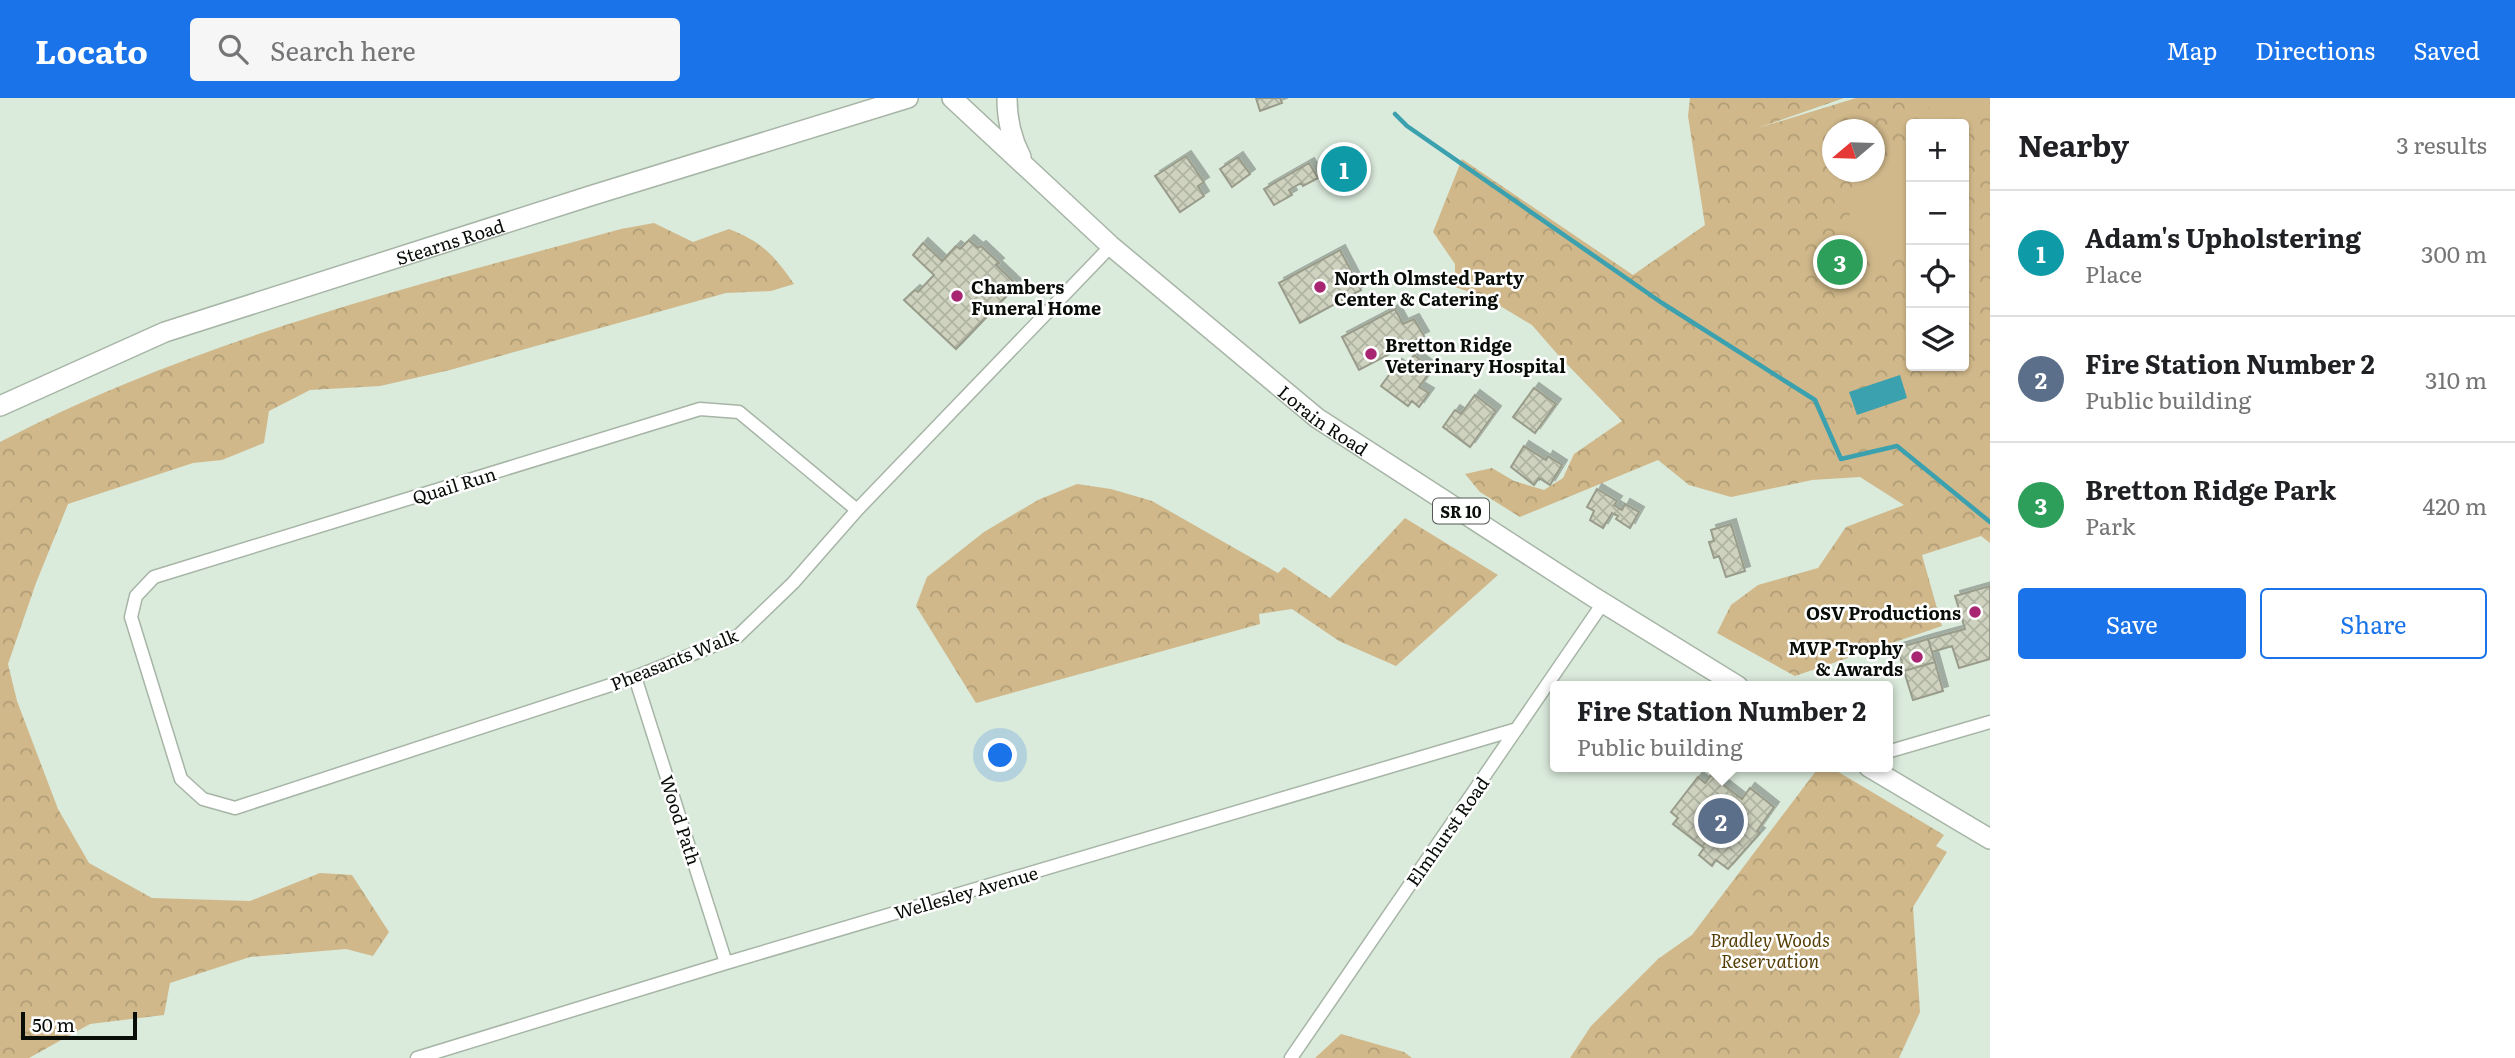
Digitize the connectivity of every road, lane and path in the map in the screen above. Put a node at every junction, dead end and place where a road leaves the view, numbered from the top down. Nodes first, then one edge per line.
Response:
1 (864, 98) edge
2 (908, 98) edge
3 (952, 98) edge
4 (1007, 98) edge
5 (848, 117) junction
6 (1027, 167) junction
7 (1111, 246) junction
8 (0, 406) edge
9 (857, 510) junction
10 (1604, 603) junction
11 (635, 677) junction
12 (1550, 681) edge
13 (1550, 681) edge
14 (1730, 681) edge
15 (156, 702) joint
16 (1990, 722) edge
17 (1517, 729) junction
18 (1893, 750) edge
19 (1877, 772) edge
20 (1990, 839) edge
21 (726, 963) junction
22 (417, 1058) edge
23 (1291, 1058) edge

1 - 5 main road
2 - 5 main road, Stearns Road
3 - 6 main road, Lorain Road / SR 10
4 - 6 main road
5 - 8 main road, Stearns Road
6 - 7 main road, Lorain Road / SR 10
7 - 9 street, Pheasants Walk
7 - 10 main road, Lorain Road / SR 10
9 - 11 street, Pheasants Walk
9 - 15 street, Quail Run
10 - 13 street, Elmhurst Road
10 - 14 main road, Lorain Road / SR 10
11 - 15 street, Pheasants Walk
11 - 21 street, Wood Path
12 - 17 street, Elmhurst Road
16 - 18 street
17 - 21 street, Wellesley Avenue
17 - 23 street, Elmhurst Road
19 - 20 main road
21 - 22 street, Wellesley Avenue

